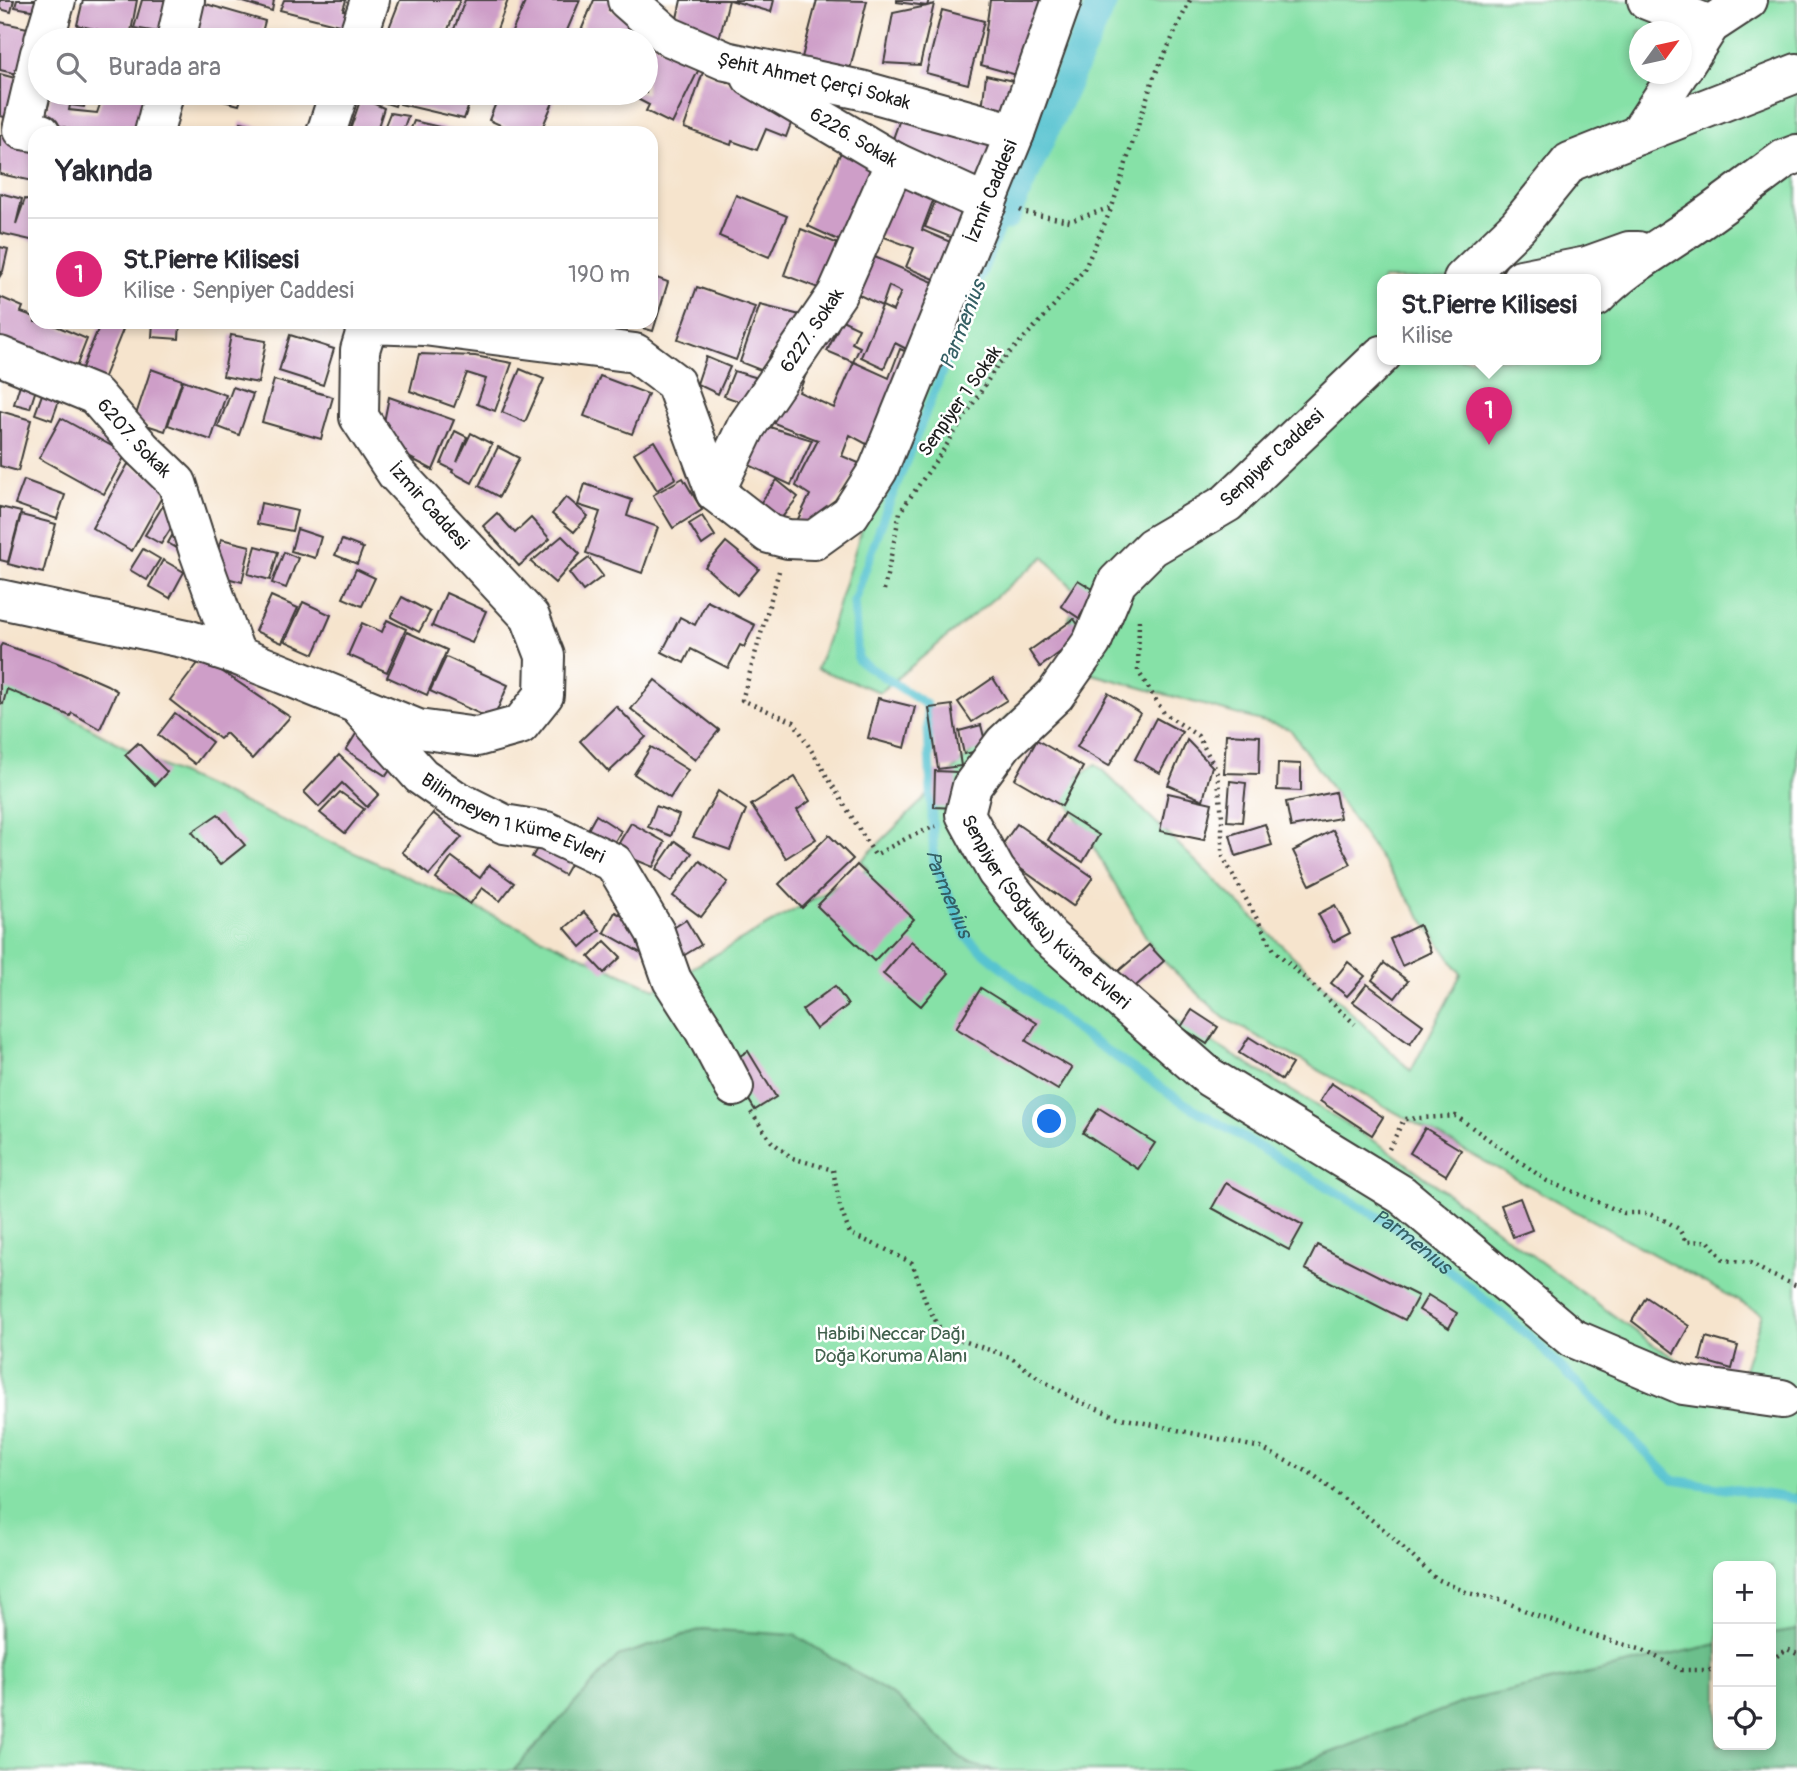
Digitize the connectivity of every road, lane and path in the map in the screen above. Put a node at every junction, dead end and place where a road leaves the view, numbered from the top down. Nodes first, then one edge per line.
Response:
1 (56, 0) edge
2 (186, 0) edge
3 (370, 0) edge
4 (627, 0) edge
5 (1062, 0) edge
6 (1190, 0) edge
7 (1647, 0) edge
8 (1748, 0) edge
9 (1710, 25) junction
10 (48, 28) edge
11 (179, 28) edge
12 (361, 28) edge
13 (1692, 53) edge
14 (726, 61) junction
15 (1797, 73) edge
16 (1671, 84) edge
17 (28, 104) edge
18 (161, 105) edge
19 (336, 105) edge
20 (156, 126) edge
21 (328, 126) edge
22 (28, 131) edge
23 (1015, 133) junction
24 (1638, 135) junction
25 (1797, 154) edge
26 (895, 162) junction
27 (987, 204) junction
28 (1112, 207) junction
29 (1026, 213) dead end
30 (1654, 251) junction
31 (1468, 274) edge
32 (1546, 274) edge
33 (1601, 292) edge
34 (358, 329) edge
35 (447, 329) edge
36 (0, 356) edge
37 (1377, 360) edge
38 (715, 492) junction
39 (788, 539) junction
40 (1152, 547) joint
41 (884, 590) dead end
42 (0, 598) edge
43 (1139, 616) dead end
44 (236, 654) junction
45 (357, 704) junction
46 (909, 836) dead end
47 (1355, 1024) dead end
48 (734, 1087) joint
49 (1374, 1178) junction
50 (1797, 1286) edge
51 (1782, 1399) dead end
52 (1797, 1654) edge
53 (1776, 1657) edge
54 (1713, 1670) edge

1 - 10 street
2 - 11 street
3 - 12 street
4 - 14 street, Şehit Ahmet Çerçi Sokak
5 - 23 street, İzmir Caddesi
6 - 28 path, Senpiyer 1 Sokak
7 - 9 street
8 - 9 street
9 - 13 street
14 - 23 street, Şehit Ahmet Çerçi Sokak
14 - 26 street, 6226. Sokak
15 - 24 street
16 - 24 street
17 - 22 street
18 - 20 street
19 - 21 street
23 - 27 street, İzmir Caddesi
24 - 31 street
25 - 30 street
26 - 27 street, 6226. Sokak
26 - 38 street, 6227. Sokak
27 - 39 street, İzmir Caddesi
28 - 29 path
28 - 41 path, Senpiyer 1 Sokak
30 - 32 street
30 - 33 street
34 - 45 street, İzmir Caddesi
35 - 38 street, İzmir Caddesi
36 - 44 street, 6207. Sokak
37 - 40 street, Senpiyer Caddesi
38 - 39 street
39 - 46 path
40 - 49 street, Senpiyer (Soğuksu) Küme Evleri
42 - 44 street, İzmir Caddesi
43 - 47 path
44 - 45 street, İzmir Caddesi
45 - 48 street, Bilinmeyen 1 Küme Evleri
48 - 54 path
49 - 50 path
49 - 51 street, Senpiyer (Soğuksu) Küme Evleri
52 - 53 path

